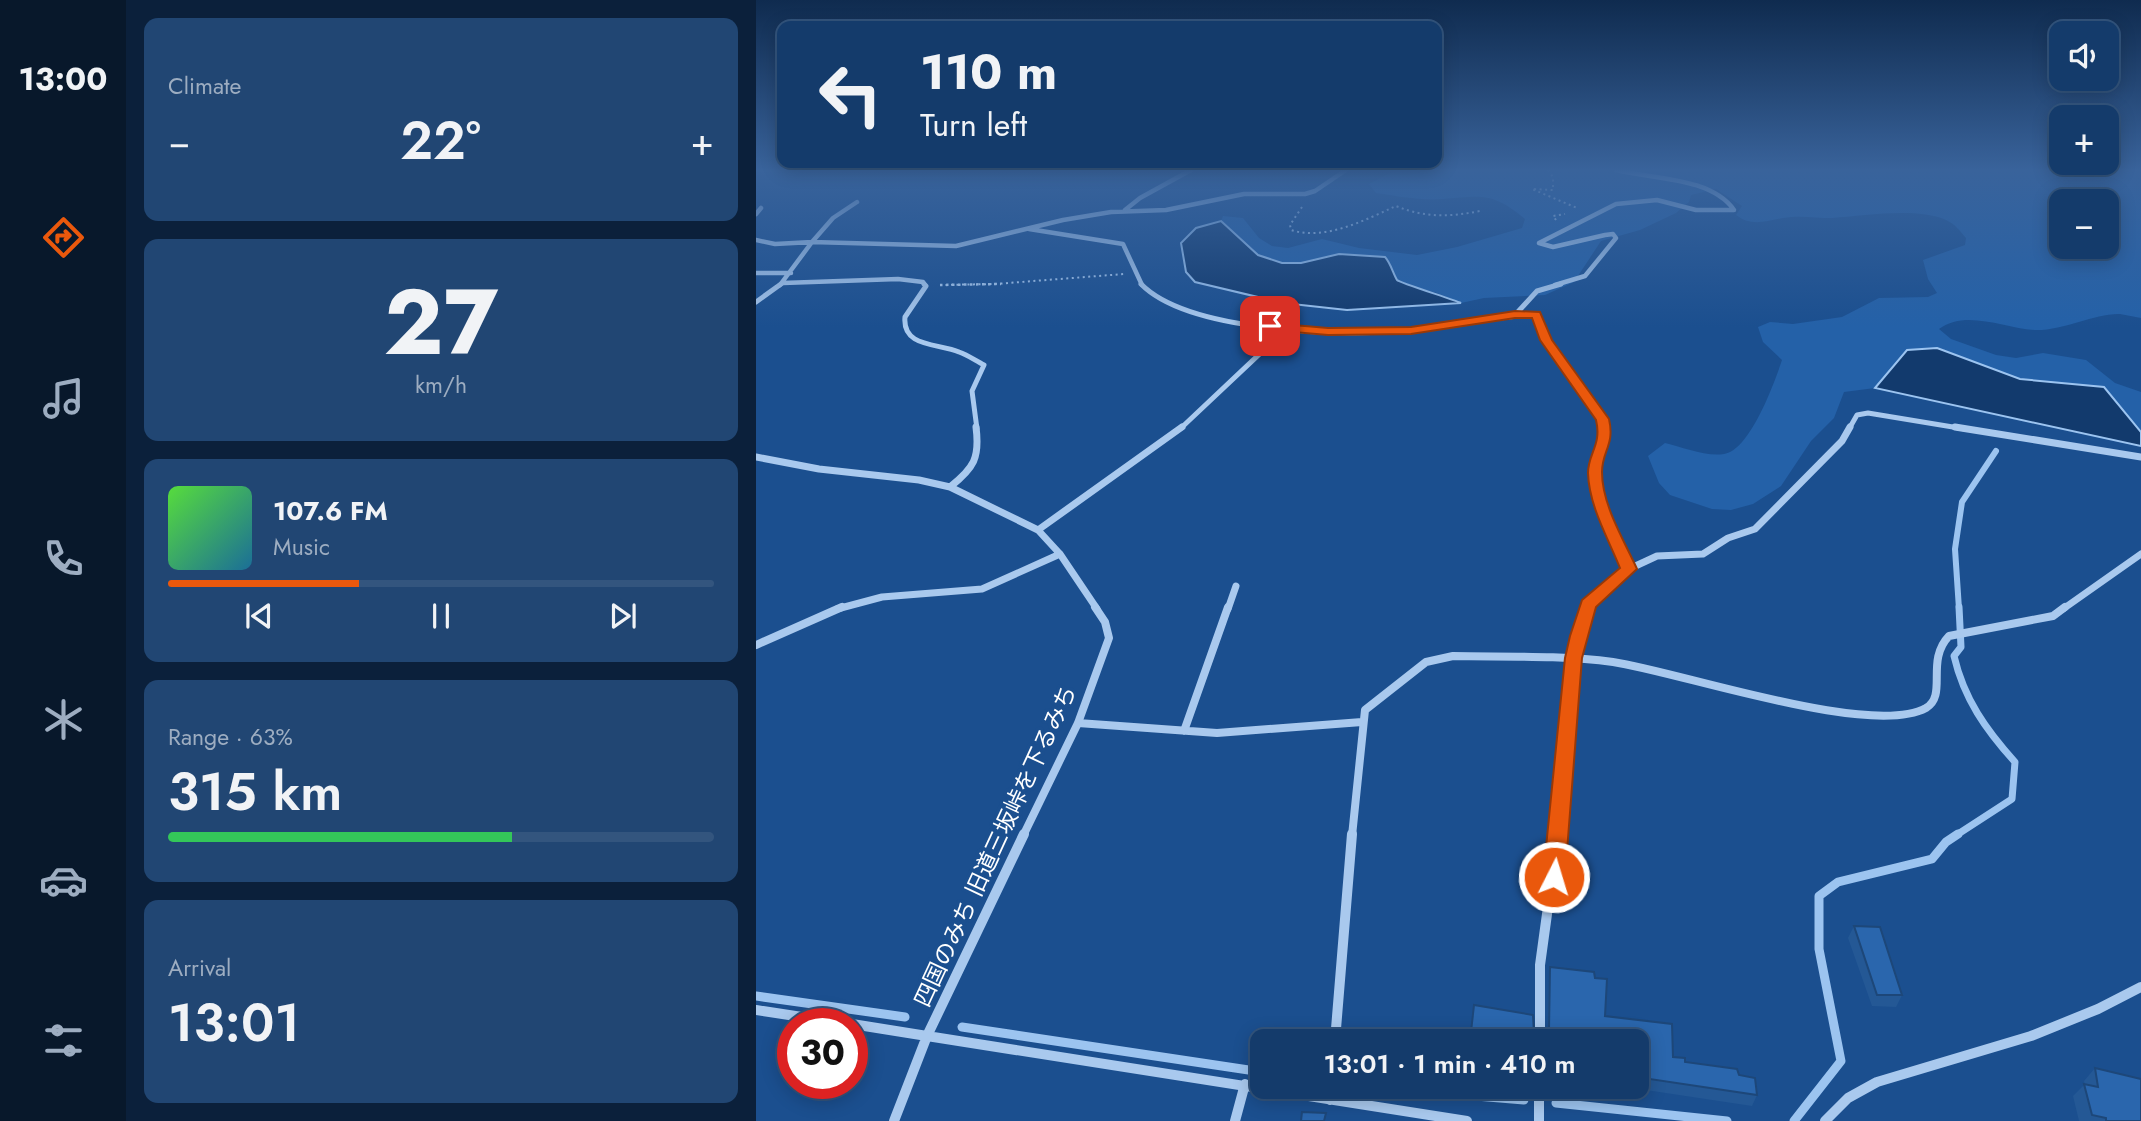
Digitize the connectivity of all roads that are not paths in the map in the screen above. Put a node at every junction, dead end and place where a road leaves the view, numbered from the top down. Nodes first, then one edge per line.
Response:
1 (830, 222) edge
2 (1054, 222) edge
3 (1581, 222) edge
4 (1029, 229) junction
5 (756, 240) edge
6 (812, 242) junction
7 (791, 272) junction
8 (756, 273) edge
9 (783, 283) junction
10 (756, 302) edge
11 (1515, 315) junction
12 (1286, 329) junction
13 (756, 457) edge
14 (2141, 457) edge
15 (950, 487) junction
16 (1038, 530) junction
17 (1060, 554) junction
18 (2141, 554) edge
19 (1629, 569) junction
20 (1236, 586) dead end
21 (756, 645) edge
22 (1574, 658) junction
23 (1362, 722) junction
24 (1078, 723) junction
25 (1184, 731) junction
26 (2141, 987) edge
27 (756, 1010) edge
28 (777, 1013) edge
29 (868, 1027) edge
30 (1336, 1029) edge
31 (1540, 1029) edge
32 (927, 1036) junction
33 (1245, 1084) junction
34 (1539, 1099) edge
35 (1330, 1100) joint
36 (894, 1121) edge
37 (1234, 1121) edge
38 (1467, 1121) edge
39 (1539, 1121) edge
40 (1825, 1121) edge

1 - 6 street
2 - 4 street
3 - 11 street
4 - 6 street
4 - 12 street
5 - 6 street
6 - 7 street
7 - 8 street
7 - 9 street
9 - 10 street
9 - 15 street
11 - 12 street
11 - 19 street
12 - 16 street
13 - 15 street, 四国のみち 旧道三坂峠を下るみち
14 - 19 street
15 - 16 street, 四国のみち 旧道三坂峠を下るみち
16 - 17 street, 四国のみち 旧道三坂峠を下るみち
17 - 21 street
17 - 24 street, 四国のみち 旧道三坂峠を下るみち
18 - 22 street
19 - 22 street
20 - 25 street
22 - 23 street
22 - 31 street
23 - 25 street
23 - 30 street
24 - 25 street
24 - 32 street, 四国のみち 旧道三坂峠を下るみち
26 - 40 street
27 - 28 street
29 - 32 street
32 - 33 street, 四国のみち 旧道三坂峠を下るみち
32 - 36 street
33 - 35 street, 四国のみち 旧道三坂峠を下るみち
33 - 37 street
34 - 39 street
35 - 38 street, 四国のみち 旧道三坂峠を下るみち

